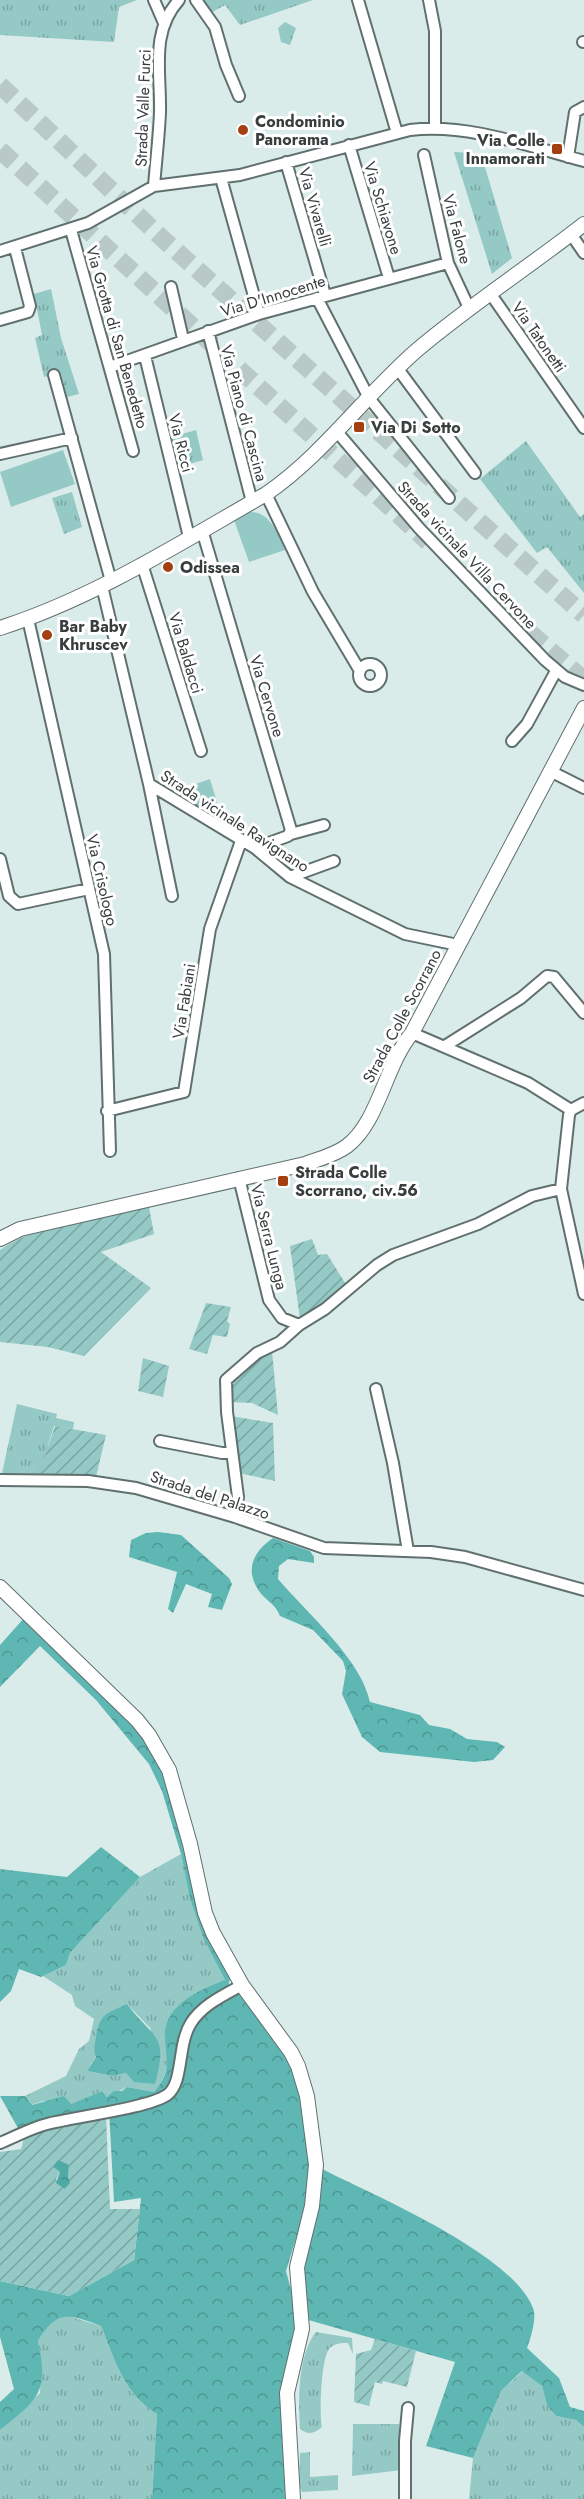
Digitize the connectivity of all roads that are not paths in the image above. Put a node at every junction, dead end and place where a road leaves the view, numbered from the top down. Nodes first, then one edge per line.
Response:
1 (154, 0) edge
2 (179, 0) edge
3 (196, 0) edge
4 (358, 0) edge
5 (429, 0) edge
6 (164, 22) junction
7 (239, 96) dead end
8 (584, 107) edge
9 (435, 127) junction
10 (397, 133) junction
11 (349, 145) junction
12 (424, 156) dead end
13 (568, 157) junction
14 (584, 161) edge
15 (286, 162) junction
16 (221, 178) junction
17 (154, 186) junction
18 (584, 224) edge
19 (71, 230) junction
20 (571, 234) junction
21 (15, 248) junction
22 (0, 251) edge
23 (584, 252) edge
24 (448, 263) junction
25 (389, 278) junction
26 (171, 287) dead end
27 (490, 292) junction
28 (320, 296) junction
29 (469, 308) junction
30 (259, 314) junction
31 (0, 320) edge
32 (207, 331) junction
33 (183, 339) junction
34 (145, 356) junction
35 (110, 367) junction
36 (398, 369) junction
37 (54, 375) dead end
38 (369, 398) junction
39 (584, 428) edge
40 (338, 433) junction
41 (72, 438) junction
42 (133, 452) dead end
43 (0, 454) edge
44 (476, 473) dead end
45 (266, 494) junction
46 (448, 498) dead end
47 (252, 502) junction
48 (202, 530) junction
49 (189, 537) junction
50 (142, 564) junction
51 (106, 583) junction
52 (28, 620) junction
53 (0, 628) edge
54 (360, 671) dead end
55 (556, 671) junction
56 (584, 685) edge
57 (584, 708) edge
58 (512, 741) dead end
59 (201, 751) dead end
60 (552, 772) junction
61 (149, 784) junction
62 (584, 788) edge
63 (324, 825) dead end
64 (291, 834) junction
65 (241, 841) junction
66 (255, 849) junction
67 (0, 859) edge
68 (334, 861) dead end
69 (290, 877) junction
70 (89, 889) junction
71 (172, 896) dead end
72 (458, 945) junction
73 (584, 1013) edge
74 (412, 1034) junction
75 (445, 1046) junction
76 (584, 1103) edge
77 (571, 1110) junction
78 (107, 1111) junction
79 (110, 1151) dead end
80 (239, 1178) junction
81 (561, 1189) junction
82 (0, 1239) edge
83 (584, 1294) edge
84 (299, 1325) junction
85 (375, 1389) dead end
86 (160, 1441) dead end
87 (232, 1453) junction
88 (0, 1480) edge
89 (235, 1517) junction
90 (408, 1551) junction
91 (0, 1587) edge
92 (584, 1590) edge
93 (242, 1985) junction
94 (0, 2143) edge
95 (408, 2408) dead end
96 (292, 2499) edge
97 (405, 2499) edge

1 - 6 street
2 - 6 street, Strada Valle Furci
3 - 7 street
4 - 10 street
5 - 9 street
6 - 17 street, Strada Valle Furci
8 - 13 street
9 - 10 street
9 - 13 street
10 - 11 street
11 - 15 street
11 - 25 street, Via Schiavone
12 - 24 street, Via Falone
13 - 14 street
15 - 16 street
15 - 28 street, Via Vivarelli
16 - 17 street
16 - 30 street
17 - 19 street
18 - 20 street
19 - 21 street
19 - 35 street, Via Grotta di San Benedetto
20 - 23 street
20 - 27 street
21 - 22 street
21 - 31 street
24 - 25 street, Via D'Innocente
24 - 29 street, Via Falone
25 - 28 street, Via D'Innocente
26 - 33 street
27 - 29 street
27 - 39 street, Via Tatonetti
28 - 30 street, Via D'Innocente
28 - 38 street, Via Vivarelli
29 - 36 street
30 - 32 street, Via D'Innocente
32 - 33 street, Via D'Innocente
32 - 47 street, Via Piano di Cascina
33 - 34 street, Via D'Innocente
34 - 35 street, Via D'Innocente
34 - 49 street, Via Ricci
35 - 42 street, Via Grotta di San Benedetto
36 - 38 street
36 - 44 street
37 - 41 street, Strada vicinale Ravignano
38 - 40 street
38 - 46 street, Via Vivarelli
40 - 45 street
40 - 55 street, Strada vicinale Villa Cervone
41 - 43 street
41 - 51 street, Strada vicinale Ravignano
45 - 47 street
45 - 54 street
47 - 48 street
48 - 49 street
48 - 64 street, Via Cervone
49 - 50 street
50 - 51 street
50 - 59 street, Via Baldacci
51 - 52 street
51 - 61 street, Strada vicinale Ravignano
52 - 53 street
52 - 70 street, Via Crisologo
55 - 56 street, Strada vicinale Villa Cervone
55 - 58 street
57 - 60 street, Strada Colle Scorrano
60 - 62 street
60 - 72 street, Strada Colle Scorrano
61 - 65 street, Strada vicinale Ravignano
61 - 71 street
63 - 64 street
64 - 66 street
65 - 66 street, Strada vicinale Ravignano
65 - 78 street, Via Fabiani
66 - 69 street, Strada vicinale Ravignano
67 - 70 street
68 - 69 street
69 - 72 street, Strada vicinale Ravignano
70 - 78 street, Via Crisologo
72 - 74 street, Strada Colle Scorrano
73 - 75 street
74 - 75 street
74 - 80 street, Strada Colle Scorrano
75 - 77 street
76 - 77 street
77 - 81 street
78 - 79 street, Via Crisologo
80 - 82 street, Strada Colle Scorrano
80 - 84 street, Via Serra Lunga
81 - 83 street
81 - 84 street
84 - 87 street
85 - 90 street
86 - 87 street
87 - 89 street
88 - 89 street, Strada del Palazzo
89 - 90 street, Strada del Palazzo
90 - 92 street, Strada del Palazzo
91 - 93 street
93 - 94 street
93 - 96 street
95 - 97 street

